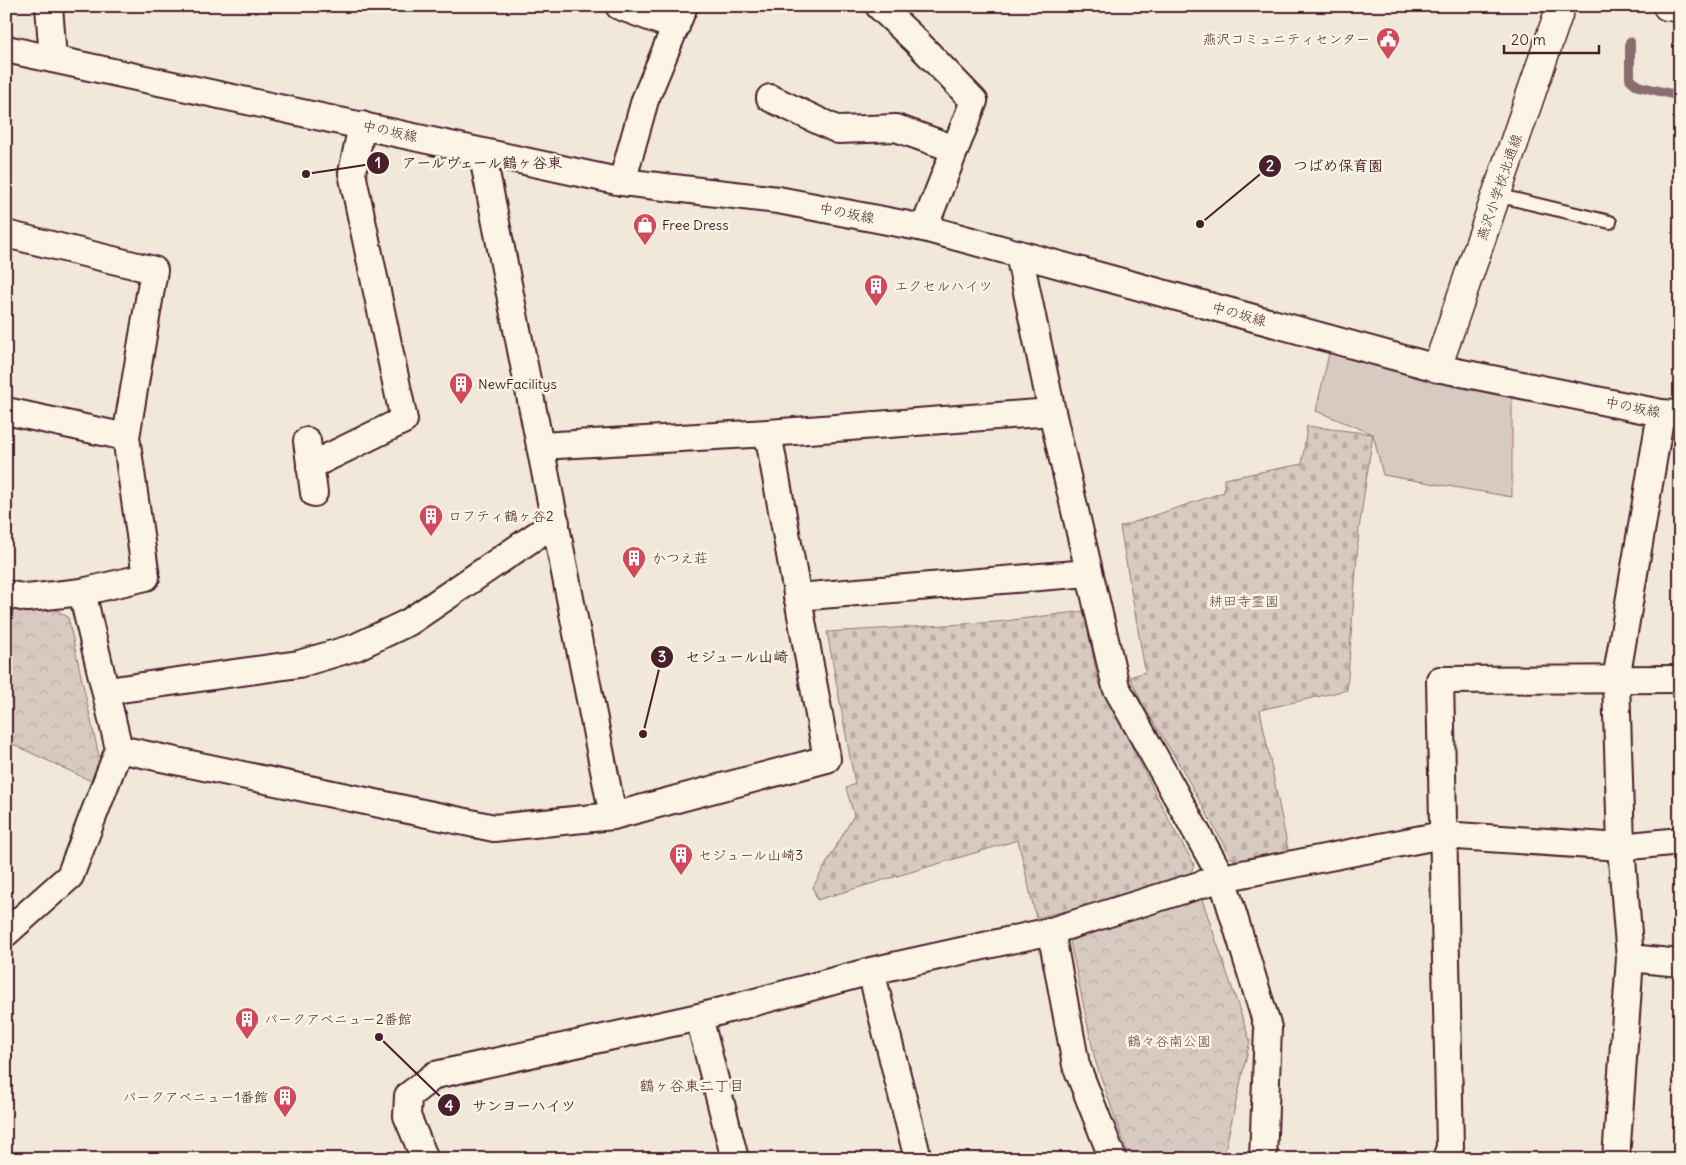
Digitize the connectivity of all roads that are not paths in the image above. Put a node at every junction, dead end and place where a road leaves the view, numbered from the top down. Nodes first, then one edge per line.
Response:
1 (49, 6) edge
2 (619, 6) edge
3 (879, 6) edge
4 (1561, 6) edge
5 (1667, 6) edge
6 (1680, 8) edge
7 (680, 17) edge
8 (6, 49) edge
9 (54, 59) junction
10 (770, 98) dead end
11 (362, 125) junction
12 (955, 149) junction
13 (482, 152) junction
14 (622, 182) junction
15 (1496, 195) junction
16 (1610, 222) dead end
17 (924, 228) junction
18 (6, 234) edge
19 (1019, 254) junction
20 (1437, 368) junction
21 (6, 411) edge
22 (1052, 412) junction
23 (1670, 413) edge
24 (768, 433) junction
25 (126, 437) junction
26 (540, 446) junction
27 (314, 493) dead end
28 (556, 522) junction
29 (1088, 573) junction
30 (82, 592) junction
31 (6, 594) edge
32 (797, 597) junction
33 (1680, 679) edge
34 (1616, 680) junction
35 (107, 691) junction
36 (120, 749) junction
37 (613, 816) junction
38 (1442, 835) junction
39 (1680, 841) edge
40 (1621, 847) junction
41 (1222, 878) junction
42 (1051, 931) junction
43 (6, 933) edge
44 (1630, 958) junction
45 (1680, 962) edge
46 (871, 971) junction
47 (699, 1017) junction
48 (426, 1159) edge
49 (735, 1159) edge
50 (918, 1159) edge
51 (1113, 1159) edge
52 (1263, 1159) edge
53 (1446, 1159) edge
54 (1616, 1159) edge

1 - 9 street
2 - 7 street
3 - 12 street
4 - 15 street, 燕沢小学校北通線
5 - 6 street
7 - 14 street
8 - 9 street, 中の坂線
9 - 11 street, 中の坂線
10 - 12 street
11 - 13 street, 中の坂線
11 - 27 street
12 - 17 street
13 - 14 street, 中の坂線
13 - 26 street
14 - 17 street, 中の坂線
15 - 16 lane
15 - 20 street, 燕沢小学校北通線
17 - 19 street, 中の坂線
18 - 25 street
19 - 20 street, 中の坂線
19 - 22 street
20 - 23 street, 中の坂線
21 - 25 street
22 - 24 street
22 - 29 street
23 - 34 street
24 - 26 street
24 - 32 street
25 - 30 street
26 - 28 street
28 - 35 street
28 - 37 street
29 - 32 street
29 - 41 street
30 - 31 street
30 - 35 street
32 - 37 street
33 - 34 street
34 - 38 street
34 - 40 street
35 - 36 street
36 - 37 street
36 - 43 street
38 - 40 street
38 - 41 street
38 - 53 street
39 - 40 street
40 - 44 street
41 - 42 street
41 - 52 street
42 - 46 street
42 - 51 street
44 - 45 street
44 - 54 street
46 - 47 street
46 - 50 street
47 - 48 street
47 - 49 street

